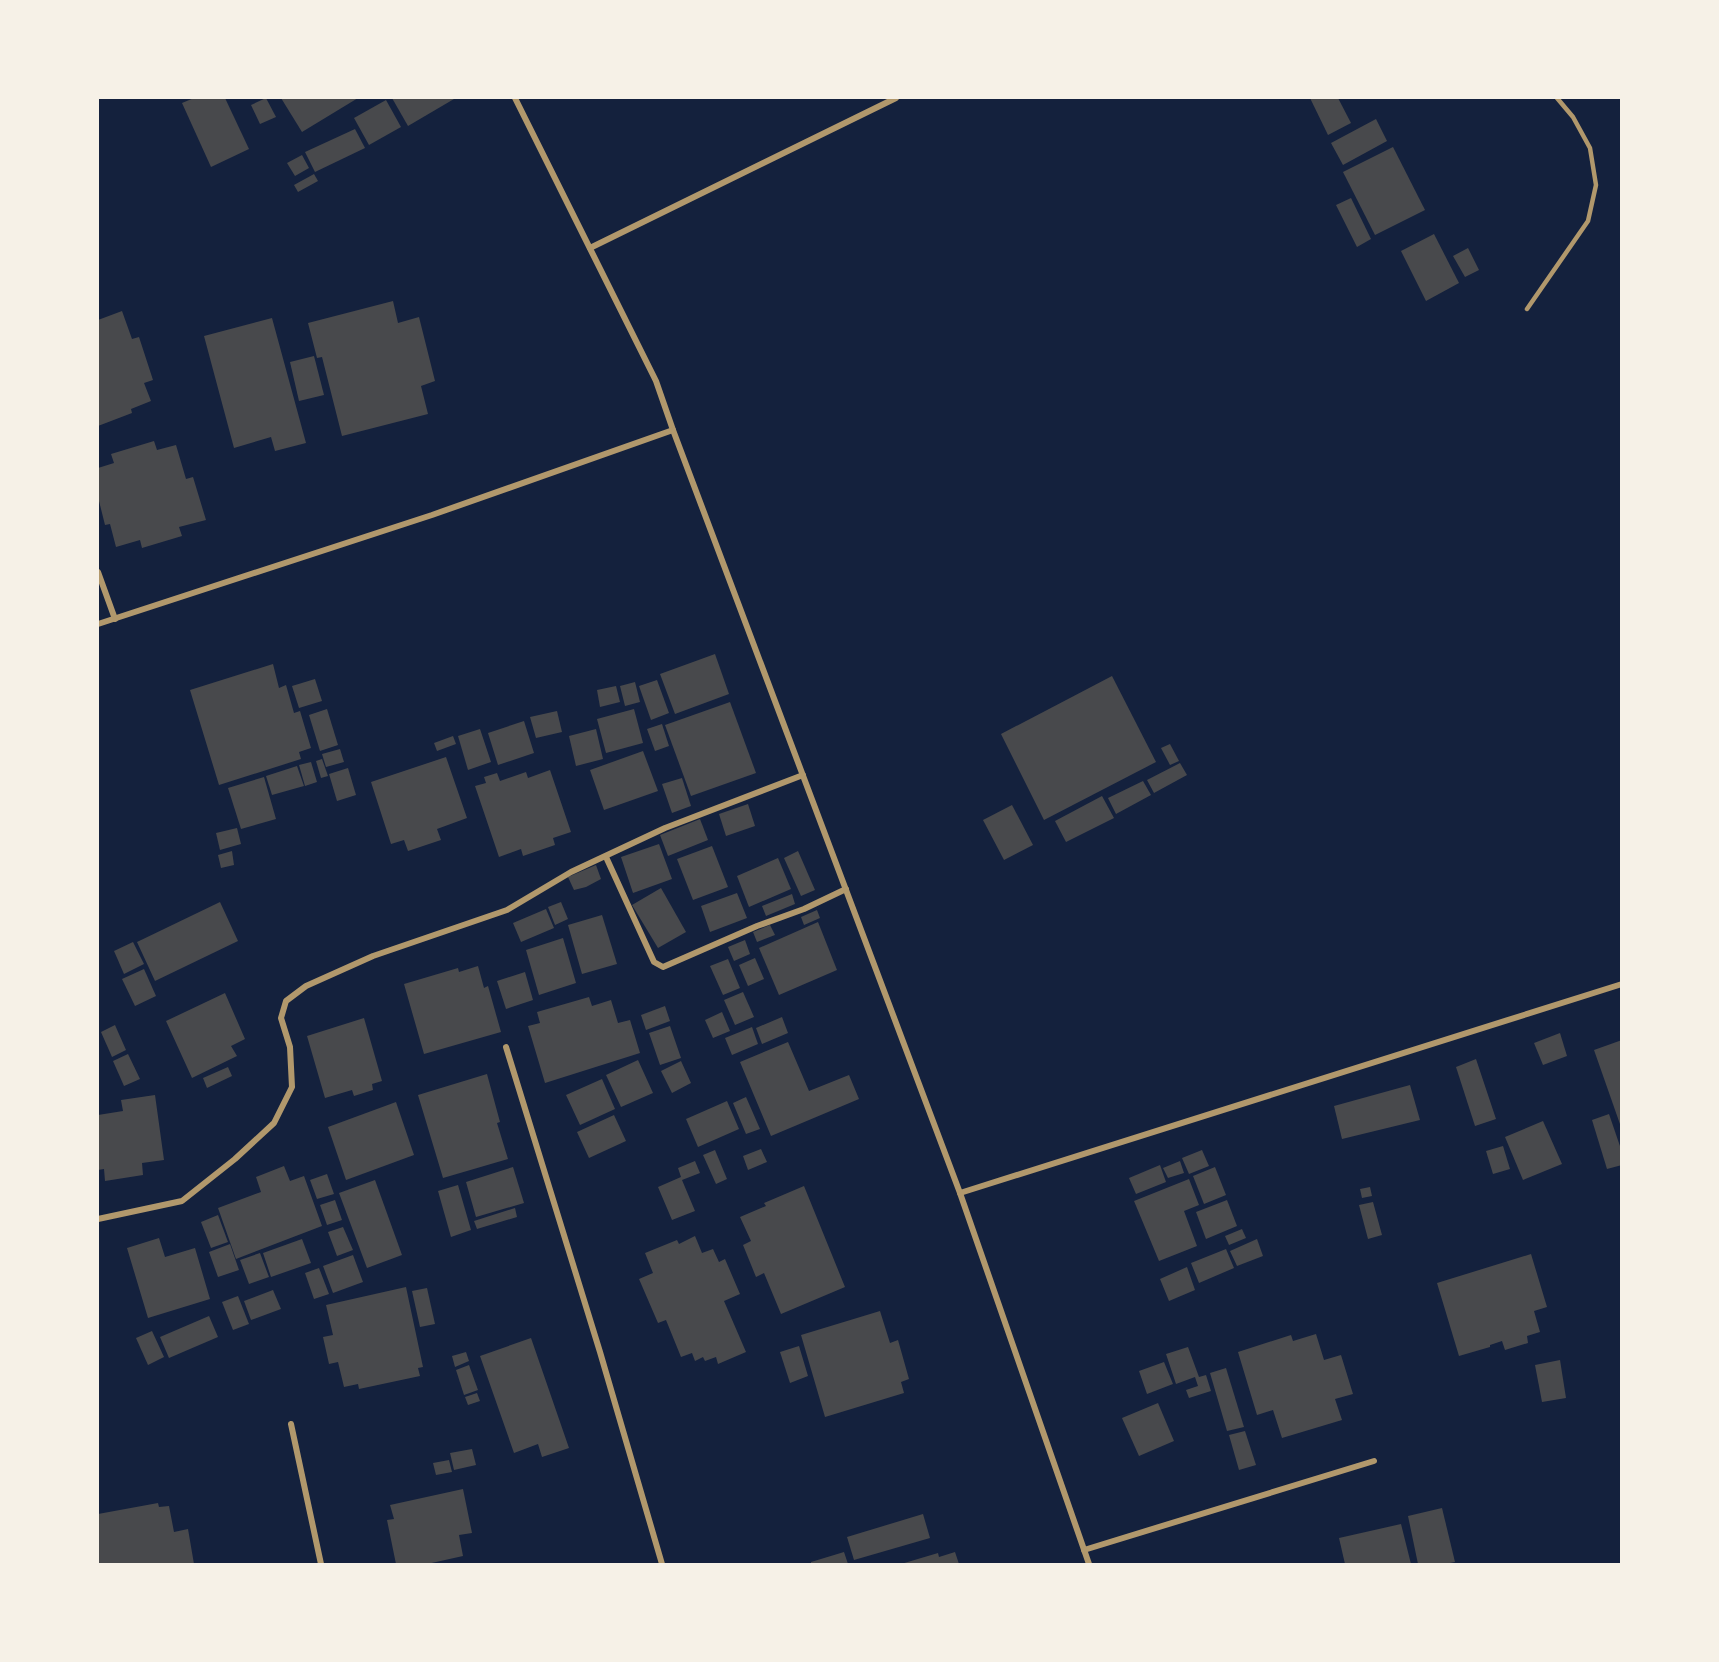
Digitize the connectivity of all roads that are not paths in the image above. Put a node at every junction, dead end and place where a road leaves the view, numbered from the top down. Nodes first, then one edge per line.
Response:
1 (515, 98) edge
2 (896, 98) edge
3 (1557, 98) edge
4 (590, 248) junction
5 (1527, 309) dead end
6 (673, 430) junction
7 (98, 572) edge
8 (115, 619) junction
9 (98, 624) edge
10 (803, 775) junction
11 (606, 857) junction
12 (846, 889) junction
13 (1622, 984) edge
14 (506, 1047) dead end
15 (960, 1193) junction
16 (98, 1220) edge
17 (291, 1424) dead end
18 (1374, 1461) dead end
19 (1084, 1550) junction
20 (321, 1564) edge
21 (662, 1564) edge
22 (1089, 1564) edge

1 - 4 street
2 - 4 street
3 - 5 lane
4 - 6 street
6 - 8 street
6 - 10 street
7 - 8 street
8 - 9 street
10 - 11 street
10 - 12 street
11 - 12 street
11 - 16 street
12 - 15 street
13 - 15 street
14 - 21 street
15 - 19 street
17 - 20 street
18 - 19 street
19 - 22 street

